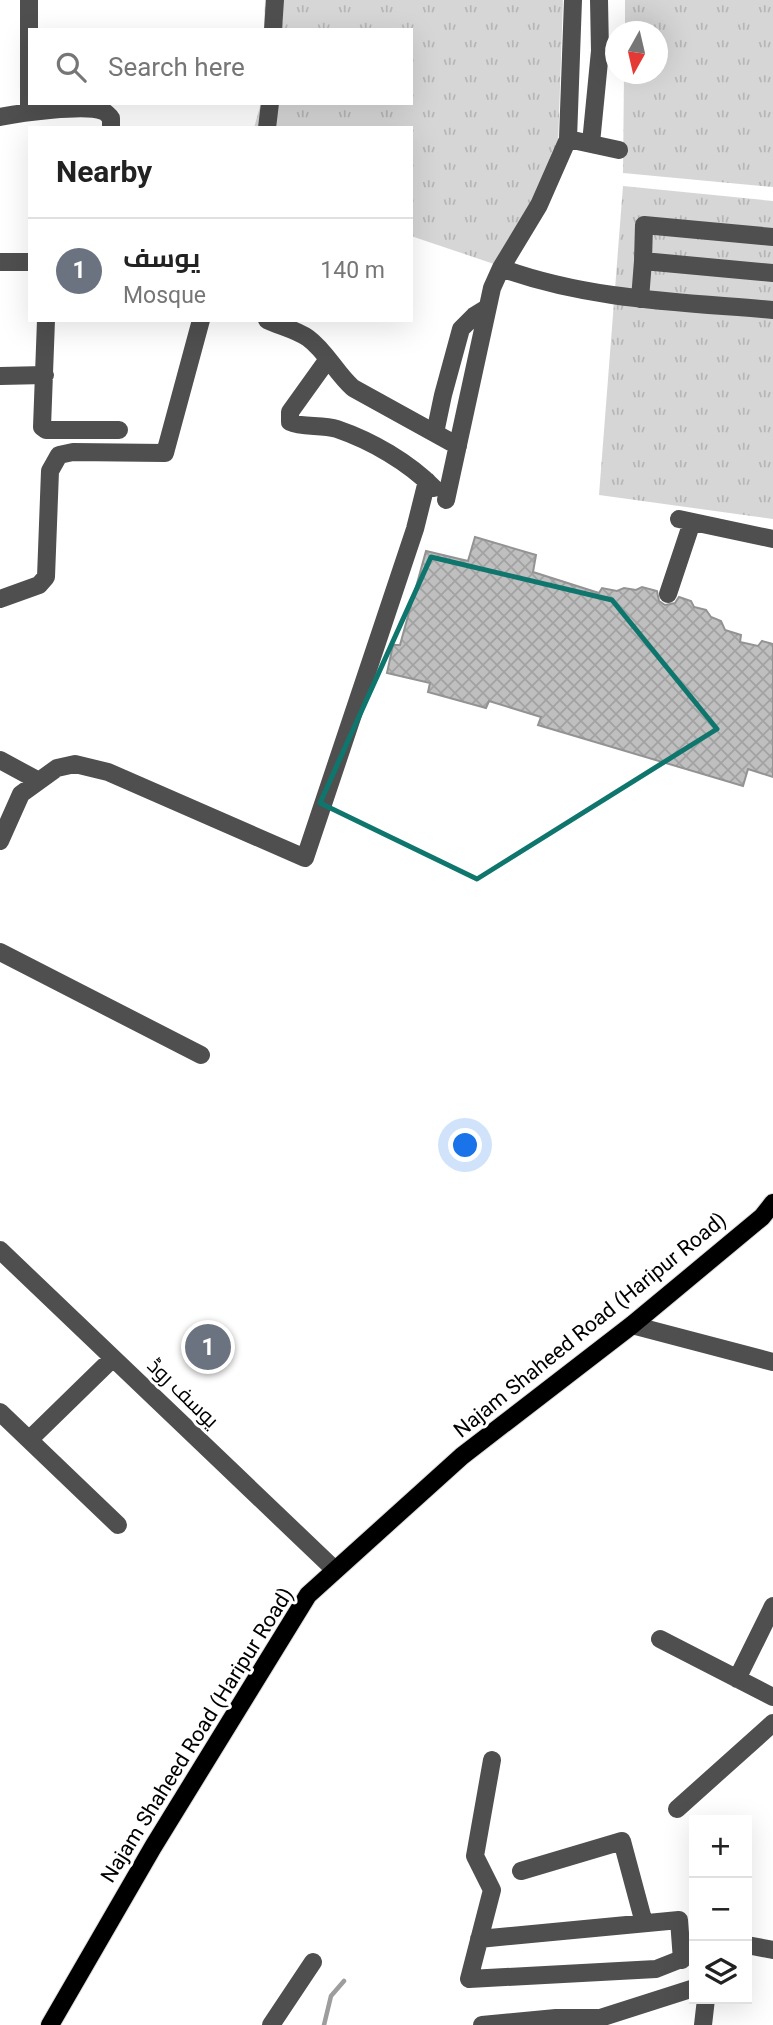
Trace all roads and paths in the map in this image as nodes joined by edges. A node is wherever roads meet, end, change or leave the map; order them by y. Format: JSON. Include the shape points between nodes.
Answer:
{"nodes":[{"id":1,"x":29,"y":0,"type":"edge"},
{"id":2,"x":275,"y":0,"type":"edge"},
{"id":3,"x":573,"y":0,"type":"edge"},
{"id":4,"x":599,"y":0,"type":"edge"},
{"id":5,"x":29,"y":28,"type":"edge"},
{"id":6,"x":273,"y":28,"type":"edge"},
{"id":7,"x":29,"y":105,"type":"edge"},
{"id":8,"x":270,"y":105,"type":"edge"},
{"id":9,"x":29,"y":111,"type":"junction"},
{"id":10,"x":0,"y":117,"type":"edge"},
{"id":11,"x":111,"y":126,"type":"edge"},
{"id":12,"x":267,"y":126,"type":"edge"},
{"id":13,"x":568,"y":139,"type":"junction"},
{"id":14,"x":590,"y":143,"type":"junction"},
{"id":15,"x":619,"y":150,"type":"dead end"},
{"id":16,"x":773,"y":237,"type":"edge"},
{"id":17,"x":643,"y":261,"type":"junction"},
{"id":18,"x":0,"y":262,"type":"edge"},
{"id":19,"x":28,"y":262,"type":"edge"},
{"id":20,"x":501,"y":268,"type":"junction"},
{"id":21,"x":773,"y":273,"type":"edge"},
{"id":22,"x":640,"y":299,"type":"junction"},
{"id":23,"x":486,"y":308,"type":"junction"},
{"id":24,"x":773,"y":310,"type":"edge"},
{"id":25,"x":46,"y":322,"type":"edge"},
{"id":26,"x":200,"y":322,"type":"edge"},
{"id":27,"x":272,"y":322,"type":"edge"},
{"id":28,"x":328,"y":359,"type":"junction"},
{"id":29,"x":45,"y":375,"type":"junction"},
{"id":30,"x":0,"y":376,"type":"edge"},
{"id":31,"x":120,"y":430,"type":"dead end"},
{"id":32,"x":435,"y":433,"type":"junction"},
{"id":33,"x":458,"y":446,"type":"junction"},
{"id":34,"x":427,"y":481,"type":"junction"},
{"id":35,"x":773,"y":539,"type":"edge"},
{"id":36,"x":668,"y":594,"type":"dead end"},
{"id":37,"x":0,"y":599,"type":"edge"},
{"id":38,"x":0,"y":760,"type":"edge"},
{"id":39,"x":37,"y":780,"type":"junction"},
{"id":40,"x":0,"y":841,"type":"edge"},
{"id":41,"x":0,"y":952,"type":"edge"},
{"id":42,"x":201,"y":1055,"type":"dead end"},
{"id":43,"x":773,"y":1203,"type":"edge"},
{"id":44,"x":1,"y":1254,"type":"edge"},
{"id":45,"x":632,"y":1325,"type":"junction"},
{"id":46,"x":113,"y":1358,"type":"junction"},
{"id":47,"x":773,"y":1362,"type":"edge"},
{"id":48,"x":0,"y":1412,"type":"edge"},
{"id":49,"x":30,"y":1439,"type":"junction"},
{"id":50,"x":118,"y":1525,"type":"dead end"},
{"id":51,"x":335,"y":1570,"type":"junction"},
{"id":52,"x":773,"y":1606,"type":"edge"},
{"id":53,"x":660,"y":1639,"type":"dead end"},
{"id":54,"x":737,"y":1679,"type":"junction"},
{"id":55,"x":773,"y":1697,"type":"edge"},
{"id":56,"x":773,"y":1723,"type":"edge"},
{"id":57,"x":492,"y":1760,"type":"dead end"},
{"id":58,"x":677,"y":1809,"type":"dead end"},
{"id":59,"x":521,"y":1871,"type":"dead end"},
{"id":60,"x":644,"y":1923,"type":"junction"},
{"id":61,"x":479,"y":1939,"type":"junction"},
{"id":62,"x":752,"y":1946,"type":"edge"},
{"id":63,"x":773,"y":1950,"type":"edge"},
{"id":64,"x":688,"y":1957,"type":"edge"},
{"id":65,"x":313,"y":1962,"type":"dead end"},
{"id":66,"x":689,"y":1990,"type":"edge"},
{"id":67,"x":705,"y":2004,"type":"edge"},
{"id":68,"x":556,"y":2021,"type":"edge"},
{"id":69,"x":51,"y":2024,"type":"edge"},
{"id":70,"x":271,"y":2025,"type":"edge"},
{"id":71,"x":482,"y":2025,"type":"edge"},
{"id":72,"x":703,"y":2025,"type":"edge"}],
"edges":[{"from":1,"to":5,"type":"street"},
{"from":2,"to":6,"type":"street"},
{"from":3,"to":13,"type":"street"},
{"from":4,"to":14,"type":"street","via":[[600,51]]},
{"from":7,"to":9,"type":"street"},
{"from":8,"to":12,"type":"street"},
{"from":9,"to":10,"type":"street"},
{"from":9,"to":11,"type":"street","via":[[104,111]]},
{"from":13,"to":14,"type":"street"},
{"from":13,"to":20,"type":"street","via":[[539,205]]},
{"from":14,"to":15,"type":"street"},
{"from":16,"to":17,"type":"street","via":[[644,225]]},
{"from":17,"to":21,"type":"street"},
{"from":17,"to":22,"type":"street"},
{"from":18,"to":19,"type":"street"},
{"from":20,"to":22,"type":"street","via":[[594,293]]},
{"from":20,"to":23,"type":"street"},
{"from":22,"to":24,"type":"street"},
{"from":23,"to":32,"type":"street","via":[[461,329]]},
{"from":23,"to":33,"type":"street"},
{"from":25,"to":29,"type":"street"},
{"from":26,"to":37,"type":"street","via":[[165,453],[59,455],[50,471],[46,578]]},
{"from":27,"to":28,"type":"street","via":[[306,337]]},
{"from":28,"to":32,"type":"street","via":[[353,388]]},
{"from":28,"to":34,"type":"street","via":[[290,412],[290,422],[338,429],[379,448]]},
{"from":29,"to":30,"type":"street"},
{"from":29,"to":31,"type":"street","via":[[42,427]]},
{"from":32,"to":33,"type":"street"},
{"from":33,"to":34,"type":"street","via":[[446,500]]},
{"from":34,"to":39,"type":"street","via":[[305,858],[87,765],[57,768]]},
{"from":35,"to":36,"type":"street","via":[[685,520]]},
{"from":38,"to":39,"type":"street"},
{"from":39,"to":40,"type":"street","via":[[21,794]]},
{"from":41,"to":42,"type":"street"},
{"from":43,"to":45,"type":"main road","name":"Najam Shaheed Road (Haripur Road)"},
{"from":44,"to":46,"type":"street","name":"یوسف روڈ"},
{"from":45,"to":47,"type":"street"},
{"from":45,"to":51,"type":"main road","name":"Najam Shaheed Road (Haripur Road)","via":[[462,1456]]},
{"from":46,"to":49,"type":"street"},
{"from":46,"to":51,"type":"street","name":"یوسف روڈ"},
{"from":48,"to":49,"type":"street"},
{"from":49,"to":50,"type":"street"},
{"from":51,"to":69,"type":"main road","name":"Najam Shaheed Road (Haripur Road)","via":[[308,1595]]},
{"from":52,"to":54,"type":"street"},
{"from":53,"to":54,"type":"street"},
{"from":54,"to":55,"type":"street"},
{"from":56,"to":58,"type":"street"},
{"from":57,"to":61,"type":"street","via":[[475,1856],[492,1890]]},
{"from":59,"to":60,"type":"street","via":[[622,1841]]},
{"from":60,"to":61,"type":"street"},
{"from":60,"to":64,"type":"street","via":[[680,1920]]},
{"from":61,"to":64,"type":"street","via":[[469,1979],[656,1969]]},
{"from":62,"to":63,"type":"street"},
{"from":65,"to":70,"type":"street"},
{"from":66,"to":68,"type":"street","via":[[600,2018]]},
{"from":67,"to":72,"type":"street"},
{"from":68,"to":71,"type":"street"}]}
